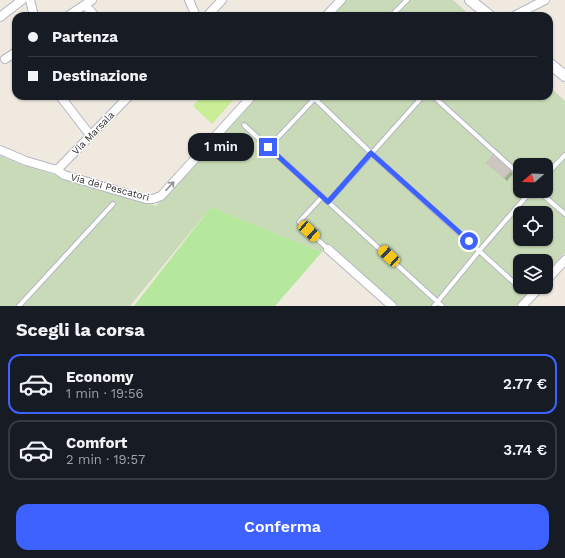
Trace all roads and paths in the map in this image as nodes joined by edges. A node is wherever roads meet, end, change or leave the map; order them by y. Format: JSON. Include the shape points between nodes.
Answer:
{"nodes":[{"id":1,"x":22,"y":0,"type":"edge"},
{"id":2,"x":30,"y":0,"type":"edge"},
{"id":3,"x":189,"y":0,"type":"edge"},
{"id":4,"x":222,"y":0,"type":"edge"},
{"id":5,"x":341,"y":0,"type":"edge"},
{"id":6,"x":407,"y":0,"type":"edge"},
{"id":7,"x":470,"y":0,"type":"edge"},
{"id":8,"x":545,"y":0,"type":"edge"},
{"id":9,"x":89,"y":2,"type":"edge"},
{"id":10,"x":33,"y":12,"type":"edge"},
{"id":11,"x":74,"y":12,"type":"edge"},
{"id":12,"x":93,"y":12,"type":"edge"},
{"id":13,"x":194,"y":12,"type":"edge"},
{"id":14,"x":211,"y":12,"type":"edge"},
{"id":15,"x":330,"y":12,"type":"edge"},
{"id":16,"x":396,"y":12,"type":"edge"},
{"id":17,"x":485,"y":12,"type":"edge"},
{"id":18,"x":522,"y":12,"type":"edge"},
{"id":19,"x":0,"y":17,"type":"edge"},
{"id":20,"x":12,"y":55,"type":"edge"},
{"id":21,"x":5,"y":59,"type":"dead end"},
{"id":22,"x":553,"y":60,"type":"edge"},
{"id":23,"x":553,"y":66,"type":"edge"},
{"id":24,"x":565,"y":67,"type":"edge"},
{"id":25,"x":565,"y":76,"type":"edge"},
{"id":26,"x":63,"y":100,"type":"edge"},
{"id":27,"x":125,"y":100,"type":"edge"},
{"id":28,"x":248,"y":100,"type":"edge"},
{"id":29,"x":312,"y":100,"type":"edge"},
{"id":30,"x":318,"y":100,"type":"edge"},
{"id":31,"x":419,"y":100,"type":"edge"},
{"id":32,"x":437,"y":100,"type":"edge"},
{"id":33,"x":244,"y":125,"type":"dead end"},
{"id":34,"x":90,"y":135,"type":"junction"},
{"id":35,"x":268,"y":147,"type":"junction"},
{"id":36,"x":0,"y":150,"type":"edge"},
{"id":37,"x":371,"y":153,"type":"junction"},
{"id":38,"x":565,"y":155,"type":"edge"},
{"id":39,"x":553,"y":168,"type":"edge"},
{"id":40,"x":513,"y":169,"type":"edge"},
{"id":41,"x":57,"y":170,"type":"junction"},
{"id":42,"x":322,"y":197,"type":"junction"},
{"id":43,"x":525,"y":198,"type":"edge"},
{"id":44,"x":546,"y":198,"type":"edge"},
{"id":45,"x":328,"y":202,"type":"junction"},
{"id":46,"x":114,"y":204,"type":"dead end"},
{"id":47,"x":565,"y":214,"type":"edge"},
{"id":48,"x":328,"y":249,"type":"joint"},
{"id":49,"x":480,"y":250,"type":"junction"},
{"id":50,"x":565,"y":260,"type":"edge"},
{"id":51,"x":553,"y":273,"type":"edge"},
{"id":52,"x":513,"y":281,"type":"edge"},
{"id":53,"x":533,"y":294,"type":"edge"},
{"id":54,"x":438,"y":302,"type":"junction"},
{"id":55,"x":19,"y":306,"type":"edge"},
{"id":56,"x":392,"y":306,"type":"edge"},
{"id":57,"x":434,"y":306,"type":"edge"},
{"id":58,"x":442,"y":306,"type":"edge"},
{"id":59,"x":522,"y":306,"type":"edge"}],
"edges":[{"from":1,"to":19,"type":"street"},
{"from":2,"to":10,"type":"street"},
{"from":3,"to":13,"type":"street"},
{"from":4,"to":14,"type":"street"},
{"from":5,"to":15,"type":"street"},
{"from":6,"to":16,"type":"lane"},
{"from":7,"to":17,"type":"street"},
{"from":8,"to":18,"type":"street"},
{"from":9,"to":11,"type":"street"},
{"from":9,"to":12,"type":"street"},
{"from":20,"to":21,"type":"street"},
{"from":22,"to":24,"type":"street"},
{"from":23,"to":25,"type":"street"},
{"from":26,"to":34,"type":"street"},
{"from":27,"to":34,"type":"street","name":"Via Marsala"},
{"from":41,"to":28,"type":"street","name":"Via dei Pescatori","one_way":true,"via":[[64,175],[153,199],[160,196]]},
{"from":29,"to":35,"type":"lane"},
{"from":30,"to":37,"type":"lane"},
{"from":31,"to":37,"type":"lane"},
{"from":32,"to":40,"type":"lane"},
{"from":33,"to":35,"type":"lane"},
{"from":34,"to":41,"type":"street","name":"Via Marsala"},
{"from":35,"to":42,"type":"lane"},
{"from":36,"to":41,"type":"street","name":"Via dei Pescatori"},
{"from":37,"to":45,"type":"lane"},
{"from":37,"to":49,"type":"lane"},
{"from":38,"to":39,"type":"lane"},
{"from":42,"to":45,"type":"lane"},
{"from":42,"to":48,"type":"lane","via":[[299,222]]},
{"from":43,"to":49,"type":"lane"},
{"from":44,"to":47,"type":"lane"},
{"from":45,"to":54,"type":"lane"},
{"from":46,"to":55,"type":"lane"},
{"from":48,"to":56,"type":"street"},
{"from":49,"to":52,"type":"lane"},
{"from":49,"to":54,"type":"lane"},
{"from":50,"to":51,"type":"street"},
{"from":53,"to":59,"type":"street"},
{"from":54,"to":57,"type":"lane"},
{"from":54,"to":58,"type":"lane"}]}
